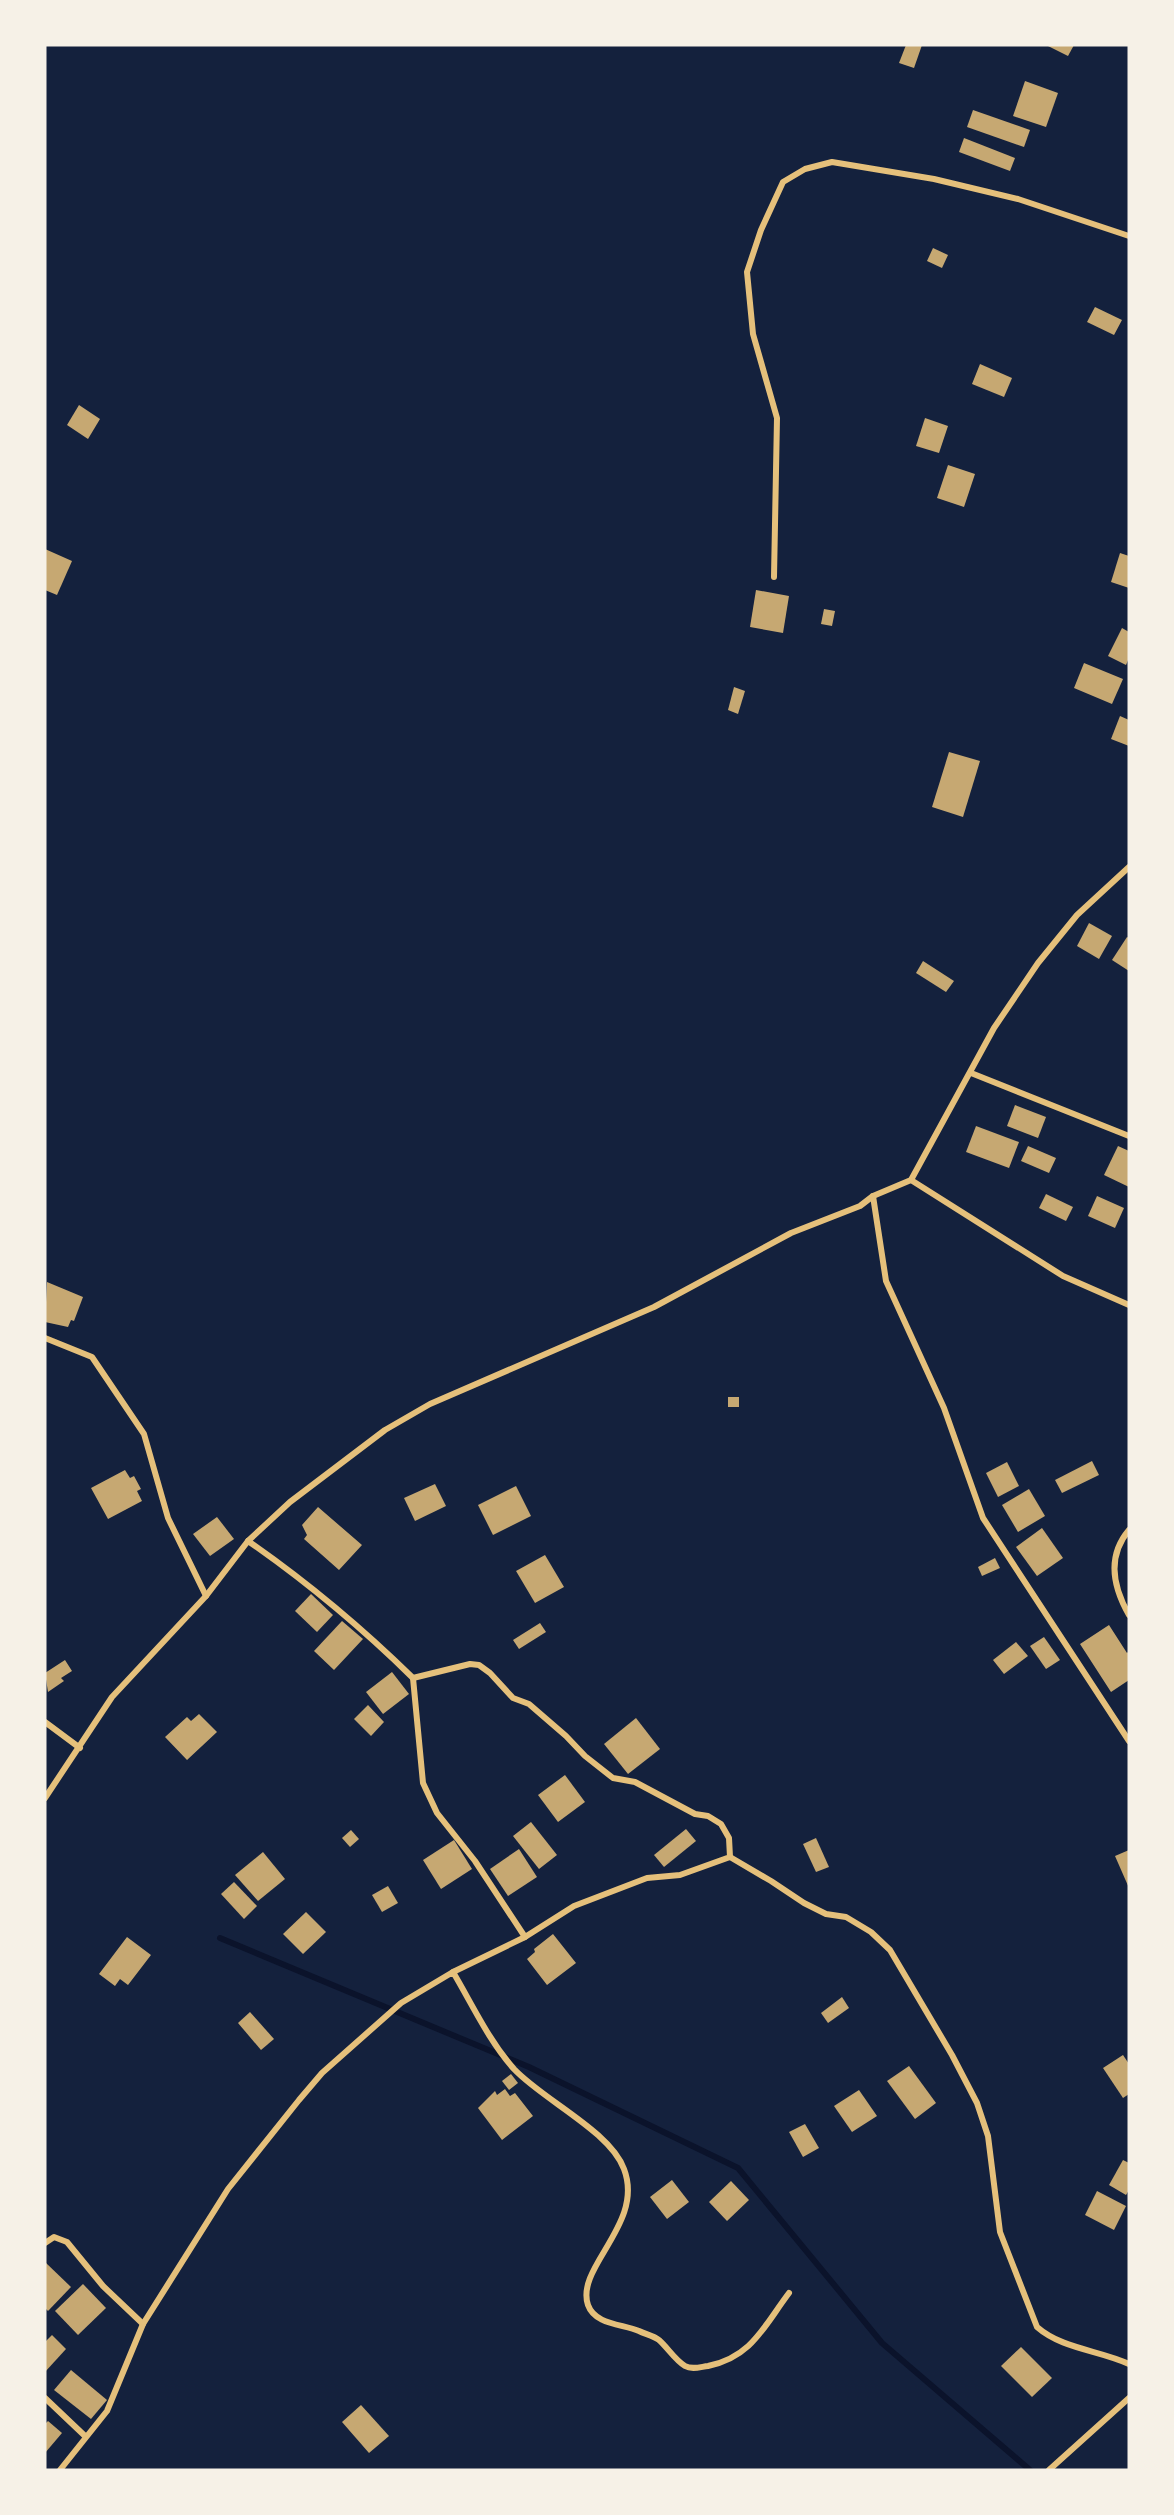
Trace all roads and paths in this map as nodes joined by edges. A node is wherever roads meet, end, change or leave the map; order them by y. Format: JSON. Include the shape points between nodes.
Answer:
{"nodes":[{"id":1,"x":1129,"y":236,"type":"edge"},
{"id":2,"x":774,"y":576,"type":"dead end"},
{"id":3,"x":1129,"y":867,"type":"edge"},
{"id":4,"x":971,"y":1073,"type":"junction"},
{"id":5,"x":1129,"y":1136,"type":"edge"},
{"id":6,"x":911,"y":1180,"type":"junction"},
{"id":7,"x":873,"y":1196,"type":"junction"},
{"id":8,"x":1129,"y":1305,"type":"edge"},
{"id":9,"x":45,"y":1338,"type":"edge"},
{"id":10,"x":1129,"y":1530,"type":"edge"},
{"id":11,"x":248,"y":1541,"type":"junction"},
{"id":12,"x":206,"y":1596,"type":"junction"},
{"id":13,"x":1129,"y":1615,"type":"edge"},
{"id":14,"x":413,"y":1678,"type":"junction"},
{"id":15,"x":45,"y":1722,"type":"edge"},
{"id":16,"x":1129,"y":1741,"type":"edge"},
{"id":17,"x":80,"y":1748,"type":"junction"},
{"id":18,"x":45,"y":1798,"type":"edge"},
{"id":19,"x":730,"y":1857,"type":"junction"},
{"id":20,"x":525,"y":1937,"type":"junction"},
{"id":21,"x":453,"y":1972,"type":"junction"},
{"id":22,"x":45,"y":2243,"type":"edge"},
{"id":23,"x":789,"y":2293,"type":"dead end"},
{"id":24,"x":143,"y":2324,"type":"junction"},
{"id":25,"x":1129,"y":2364,"type":"edge"},
{"id":26,"x":45,"y":2398,"type":"edge"},
{"id":27,"x":1129,"y":2398,"type":"edge"},
{"id":28,"x":85,"y":2436,"type":"junction"},
{"id":29,"x":60,"y":2470,"type":"edge"},
{"id":30,"x":1049,"y":2470,"type":"edge"}],
"edges":[{"from":1,"to":2,"type":"street","via":[[1018,199],[934,179],[832,162],[805,169],[783,182],[747,272],[753,334],[777,418]]},
{"from":3,"to":4,"type":"street","via":[[1077,915],[1038,963],[994,1028]]},
{"from":4,"to":5,"type":"street"},
{"from":4,"to":6,"type":"street"},
{"from":6,"to":7,"type":"street"},
{"from":6,"to":8,"type":"street","via":[[1063,1276]]},
{"from":7,"to":11,"type":"street","via":[[860,1206],[791,1233],[654,1307],[430,1404],[385,1430],[290,1502]]},
{"from":7,"to":16,"type":"street","via":[[886,1281],[944,1408],[983,1518]]},
{"from":9,"to":12,"type":"street","via":[[92,1358],[144,1434],[168,1518]]},
{"from":10,"to":13,"type":"street","via":[[1114,1556],[1120,1600]]},
{"from":11,"to":12,"type":"street"},
{"from":11,"to":14,"type":"street","via":[[378,1643]]},
{"from":12,"to":17,"type":"street","via":[[112,1697]]},
{"from":14,"to":19,"type":"street","via":[[479,1665],[513,1698],[529,1704],[549,1720],[613,1778],[635,1782],[721,1824],[729,1838]]},
{"from":14,"to":20,"type":"street","via":[[423,1783],[437,1813],[475,1861]]},
{"from":15,"to":17,"type":"street"},
{"from":17,"to":18,"type":"street"},
{"from":19,"to":20,"type":"street","via":[[680,1875],[647,1878],[584,1902]]},
{"from":19,"to":25,"type":"street","via":[[804,1904],[826,1914],[846,1917],[890,1950],[977,2103],[988,2136],[1000,2232],[1037,2327],[1050,2338]]},
{"from":20,"to":21,"type":"street"},
{"from":21,"to":23,"type":"street","via":[[514,2068],[601,2137],[624,2169],[626,2214],[588,2286],[588,2304],[595,2316],[658,2339],[686,2366],[695,2368],[738,2356],[755,2343]]},
{"from":21,"to":24,"type":"street","via":[[401,2003],[322,2073],[228,2189]]},
{"from":22,"to":24,"type":"street","via":[[54,2237],[67,2242],[103,2286]]},
{"from":24,"to":28,"type":"street","via":[[107,2411]]},
{"from":26,"to":28,"type":"street"},
{"from":27,"to":30,"type":"street"},
{"from":28,"to":29,"type":"street"}]}
